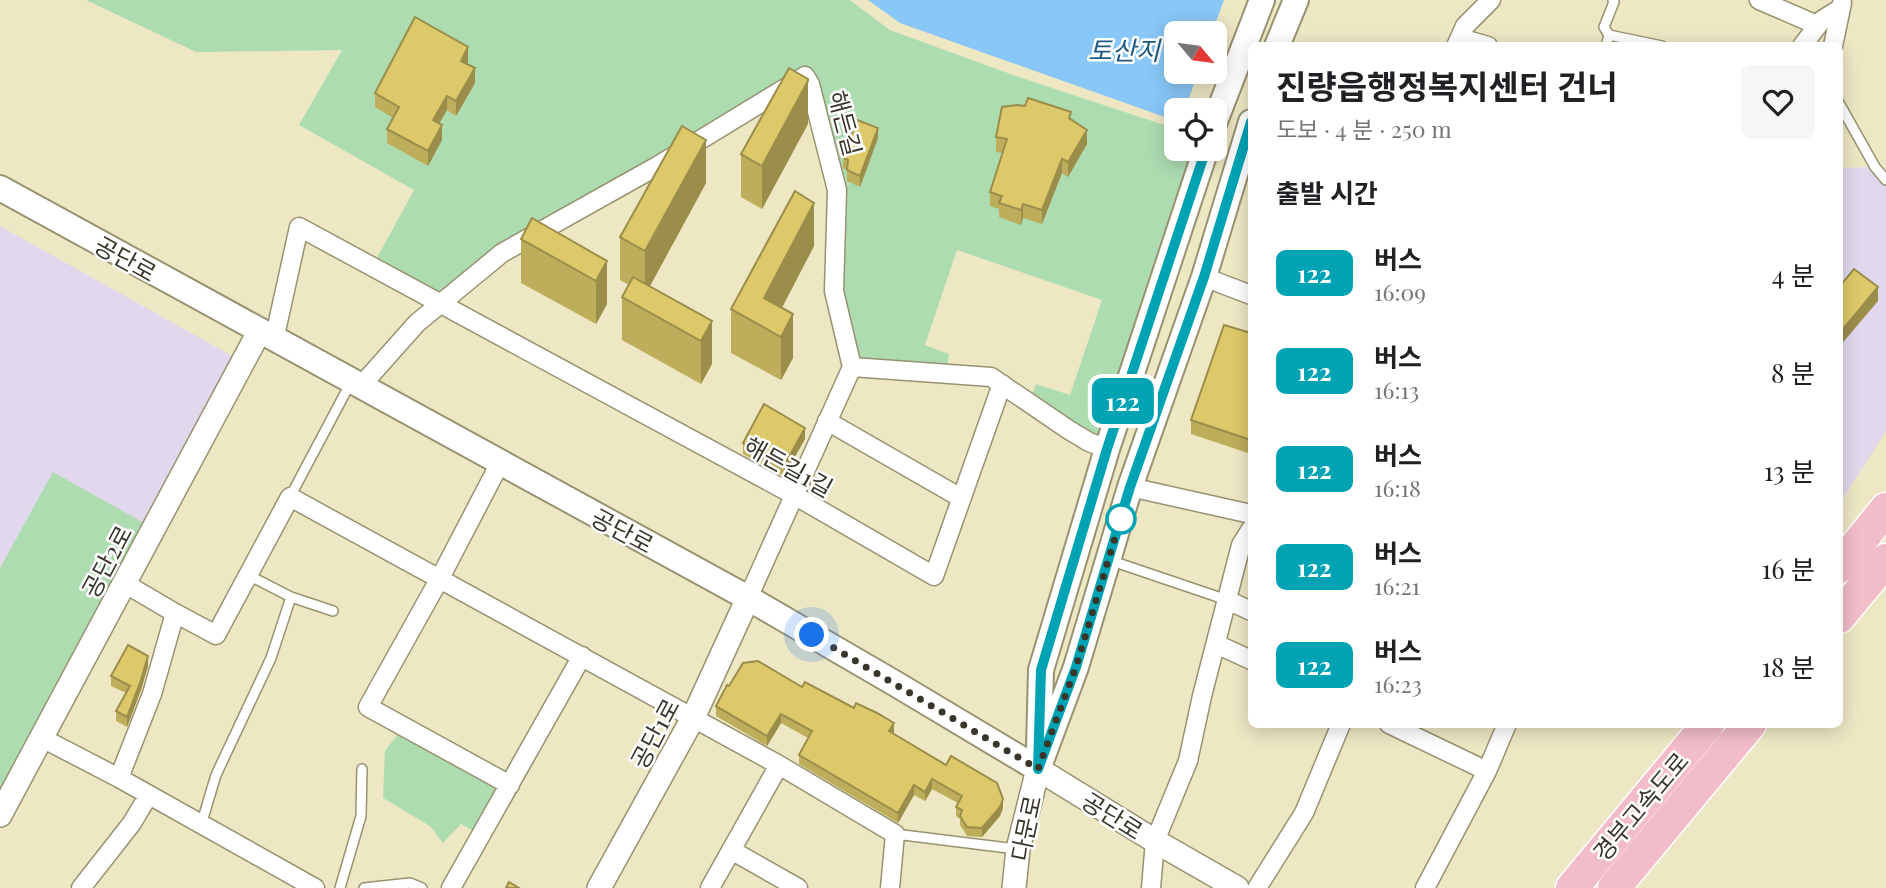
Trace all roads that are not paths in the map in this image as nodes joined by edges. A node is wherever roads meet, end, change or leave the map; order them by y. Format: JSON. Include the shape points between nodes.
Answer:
{"nodes":[{"id":1,"x":1262,"y":0,"type":"edge"},
{"id":2,"x":1296,"y":0,"type":"edge"},
{"id":3,"x":1490,"y":0,"type":"edge"},
{"id":4,"x":1613,"y":0,"type":"edge"},
{"id":5,"x":1759,"y":0,"type":"edge"},
{"id":6,"x":1842,"y":4,"type":"edge"},
{"id":7,"x":1817,"y":26,"type":"junction"},
{"id":8,"x":1609,"y":35,"type":"junction"},
{"id":9,"x":1279,"y":42,"type":"edge"},
{"id":10,"x":1458,"y":42,"type":"edge"},
{"id":11,"x":1607,"y":42,"type":"edge"},
{"id":12,"x":1643,"y":42,"type":"edge"},
{"id":13,"x":1805,"y":42,"type":"edge"},
{"id":14,"x":1834,"y":42,"type":"edge"},
{"id":15,"x":1224,"y":98,"type":"edge"},
{"id":16,"x":1843,"y":110,"type":"edge"},
{"id":17,"x":1248,"y":132,"type":"edge"},
{"id":18,"x":1202,"y":161,"type":"edge"},
{"id":19,"x":1886,"y":180,"type":"edge"},
{"id":20,"x":0,"y":188,"type":"edge"},
{"id":21,"x":1204,"y":277,"type":"junction"},
{"id":22,"x":1248,"y":294,"type":"edge"},
{"id":23,"x":440,"y":304,"type":"junction"},
{"id":24,"x":266,"y":336,"type":"junction"},
{"id":25,"x":852,"y":368,"type":"junction"},
{"id":26,"x":355,"y":384,"type":"junction"},
{"id":27,"x":1002,"y":384,"type":"junction"},
{"id":28,"x":827,"y":421,"type":"junction"},
{"id":29,"x":1107,"y":449,"type":"junction"},
{"id":30,"x":500,"y":463,"type":"junction"},
{"id":31,"x":1130,"y":487,"type":"junction"},
{"id":32,"x":794,"y":495,"type":"junction"},
{"id":33,"x":290,"y":497,"type":"junction"},
{"id":34,"x":961,"y":498,"type":"junction"},
{"id":35,"x":1886,"y":509,"type":"edge"},
{"id":36,"x":1248,"y":513,"type":"edge"},
{"id":37,"x":1248,"y":534,"type":"edge"},
{"id":38,"x":1108,"y":559,"type":"junction"},
{"id":39,"x":1886,"y":560,"type":"edge"},
{"id":40,"x":1843,"y":562,"type":"edge"},
{"id":41,"x":248,"y":575,"type":"junction"},
{"id":42,"x":440,"y":578,"type":"junction"},
{"id":43,"x":124,"y":583,"type":"junction"},
{"id":44,"x":291,"y":597,"type":"junction"},
{"id":45,"x":748,"y":598,"type":"junction"},
{"id":46,"x":1227,"y":600,"type":"junction"},
{"id":47,"x":1248,"y":610,"type":"edge"},
{"id":48,"x":334,"y":611,"type":"dead end"},
{"id":49,"x":1843,"y":612,"type":"edge"},
{"id":50,"x":175,"y":613,"type":"junction"},
{"id":51,"x":1216,"y":644,"type":"junction"},
{"id":52,"x":582,"y":656,"type":"junction"},
{"id":53,"x":1248,"y":659,"type":"edge"},
{"id":54,"x":693,"y":718,"type":"junction"},
{"id":55,"x":1339,"y":728,"type":"edge"},
{"id":56,"x":1397,"y":728,"type":"edge"},
{"id":57,"x":1505,"y":728,"type":"edge"},
{"id":58,"x":1705,"y":728,"type":"edge"},
{"id":59,"x":1747,"y":728,"type":"edge"},
{"id":60,"x":42,"y":738,"type":"junction"},
{"id":61,"x":779,"y":765,"type":"junction"},
{"id":62,"x":362,"y":769,"type":"dead end"},
{"id":63,"x":1038,"y":769,"type":"junction"},
{"id":64,"x":1487,"y":771,"type":"junction"},
{"id":65,"x":119,"y":778,"type":"junction"},
{"id":66,"x":510,"y":785,"type":"junction"},
{"id":67,"x":148,"y":796,"type":"junction"},
{"id":68,"x":0,"y":815,"type":"edge"},
{"id":69,"x":201,"y":825,"type":"junction"},
{"id":70,"x":895,"y":834,"type":"junction"},
{"id":71,"x":1155,"y":841,"type":"junction"},
{"id":72,"x":1018,"y":849,"type":"junction"},
{"id":73,"x":731,"y":850,"type":"junction"},
{"id":74,"x":81,"y":888,"type":"edge"},
{"id":75,"x":315,"y":888,"type":"edge"},
{"id":76,"x":340,"y":888,"type":"edge"},
{"id":77,"x":364,"y":888,"type":"edge"},
{"id":78,"x":422,"y":888,"type":"edge"},
{"id":79,"x":451,"y":888,"type":"edge"},
{"id":80,"x":599,"y":888,"type":"edge"},
{"id":81,"x":710,"y":888,"type":"edge"},
{"id":82,"x":798,"y":888,"type":"edge"},
{"id":83,"x":890,"y":888,"type":"edge"},
{"id":84,"x":1014,"y":888,"type":"edge"},
{"id":85,"x":1151,"y":888,"type":"edge"},
{"id":86,"x":1237,"y":888,"type":"edge"},
{"id":87,"x":1257,"y":888,"type":"edge"},
{"id":88,"x":1424,"y":888,"type":"edge"},
{"id":89,"x":1572,"y":888,"type":"edge"},
{"id":90,"x":1614,"y":888,"type":"edge"}],
"edges":[{"from":1,"to":15,"type":"main road"},
{"from":2,"to":9,"type":"main road"},
{"from":3,"to":10,"type":"street","via":[[1465,26]]},
{"from":4,"to":8,"type":"lane","via":[[1604,27]]},
{"from":5,"to":7,"type":"street"},
{"from":6,"to":7,"type":"street"},
{"from":6,"to":14,"type":"street"},
{"from":7,"to":13,"type":"street"},
{"from":8,"to":11,"type":"lane"},
{"from":8,"to":12,"type":"lane"},
{"from":16,"to":19,"type":"lane"},
{"from":17,"to":21,"type":"main road","name":"다문로"},
{"from":18,"to":29,"type":"main road","name":"다문로"},
{"from":20,"to":24,"type":"main road","name":"공단로"},
{"from":21,"to":22,"type":"street"},
{"from":21,"to":31,"type":"main road","name":"다문로"},
{"from":23,"to":24,"type":"street","name":"해든길1길","via":[[299,227]]},
{"from":23,"to":25,"type":"street","name":"해든길","via":[[502,253],[659,166],[805,76],[837,190],[834,290]]},
{"from":23,"to":26,"type":"street","name":"해든길"},
{"from":23,"to":32,"type":"street","name":"해든길1길"},
{"from":24,"to":26,"type":"main road","name":"공단로"},
{"from":24,"to":43,"type":"street","name":"공단2로"},
{"from":25,"to":27,"type":"street","via":[[992,377]]},
{"from":25,"to":28,"type":"street"},
{"from":26,"to":30,"type":"main road","name":"공단로"},
{"from":26,"to":33,"type":"lane"},
{"from":27,"to":29,"type":"street","via":[[1069,430]]},
{"from":27,"to":34,"type":"street","name":"해든길1길"},
{"from":28,"to":32,"type":"street"},
{"from":28,"to":34,"type":"street"},
{"from":29,"to":63,"type":"main road","name":"다문로","via":[[1041,670]]},
{"from":30,"to":42,"type":"street"},
{"from":30,"to":45,"type":"main road","name":"공단로"},
{"from":31,"to":36,"type":"street"},
{"from":31,"to":38,"type":"main road","name":"다문로"},
{"from":32,"to":34,"type":"street","name":"해든길1길","via":[[934,576]]},
{"from":32,"to":45,"type":"street"},
{"from":33,"to":41,"type":"street"},
{"from":33,"to":42,"type":"street"},
{"from":35,"to":40,"type":"highway"},
{"from":37,"to":46,"type":"street"},
{"from":38,"to":46,"type":"lane"},
{"from":38,"to":63,"type":"main road","name":"다문로","via":[[1076,667]]},
{"from":39,"to":49,"type":"highway"},
{"from":41,"to":44,"type":"lane"},
{"from":41,"to":50,"type":"street","via":[[216,635]]},
{"from":42,"to":52,"type":"street"},
{"from":42,"to":66,"type":"street","via":[[368,707]]},
{"from":43,"to":50,"type":"street"},
{"from":43,"to":60,"type":"street","name":"공단2로"},
{"from":44,"to":48,"type":"lane"},
{"from":44,"to":69,"type":"lane","via":[[271,658],[216,775]]},
{"from":45,"to":54,"type":"street","name":"공단1로"},
{"from":45,"to":63,"type":"main road","name":"공단로"},
{"from":46,"to":47,"type":"street"},
{"from":46,"to":51,"type":"street"},
{"from":50,"to":65,"type":"street","via":[[152,694]]},
{"from":51,"to":53,"type":"street"},
{"from":51,"to":71,"type":"street","via":[[1188,761]]},
{"from":52,"to":54,"type":"street"},
{"from":52,"to":66,"type":"street"},
{"from":54,"to":61,"type":"street"},
{"from":54,"to":80,"type":"street","name":"공단1로"},
{"from":55,"to":87,"type":"street","via":[[1304,813]]},
{"from":56,"to":64,"type":"street"},
{"from":57,"to":64,"type":"street"},
{"from":58,"to":89,"type":"highway","name":"경부고속도로"},
{"from":59,"to":90,"type":"highway","name":"경부고속도로"},
{"from":60,"to":65,"type":"street"},
{"from":60,"to":68,"type":"street","name":"공단2로"},
{"from":61,"to":70,"type":"street"},
{"from":61,"to":73,"type":"street"},
{"from":62,"to":76,"type":"lane","via":[[361,816]]},
{"from":63,"to":71,"type":"street","name":"공단로"},
{"from":63,"to":72,"type":"street","name":"다문로"},
{"from":64,"to":88,"type":"street"},
{"from":65,"to":67,"type":"street"},
{"from":66,"to":79,"type":"street"},
{"from":67,"to":69,"type":"street"},
{"from":67,"to":74,"type":"street"},
{"from":69,"to":75,"type":"street"},
{"from":70,"to":72,"type":"lane"},
{"from":70,"to":83,"type":"street"},
{"from":71,"to":85,"type":"street"},
{"from":71,"to":86,"type":"street","name":"공단로"},
{"from":72,"to":84,"type":"street","name":"다문로"},
{"from":73,"to":81,"type":"street"},
{"from":73,"to":82,"type":"street"},
{"from":77,"to":78,"type":"lane","via":[[410,883]]}]}
